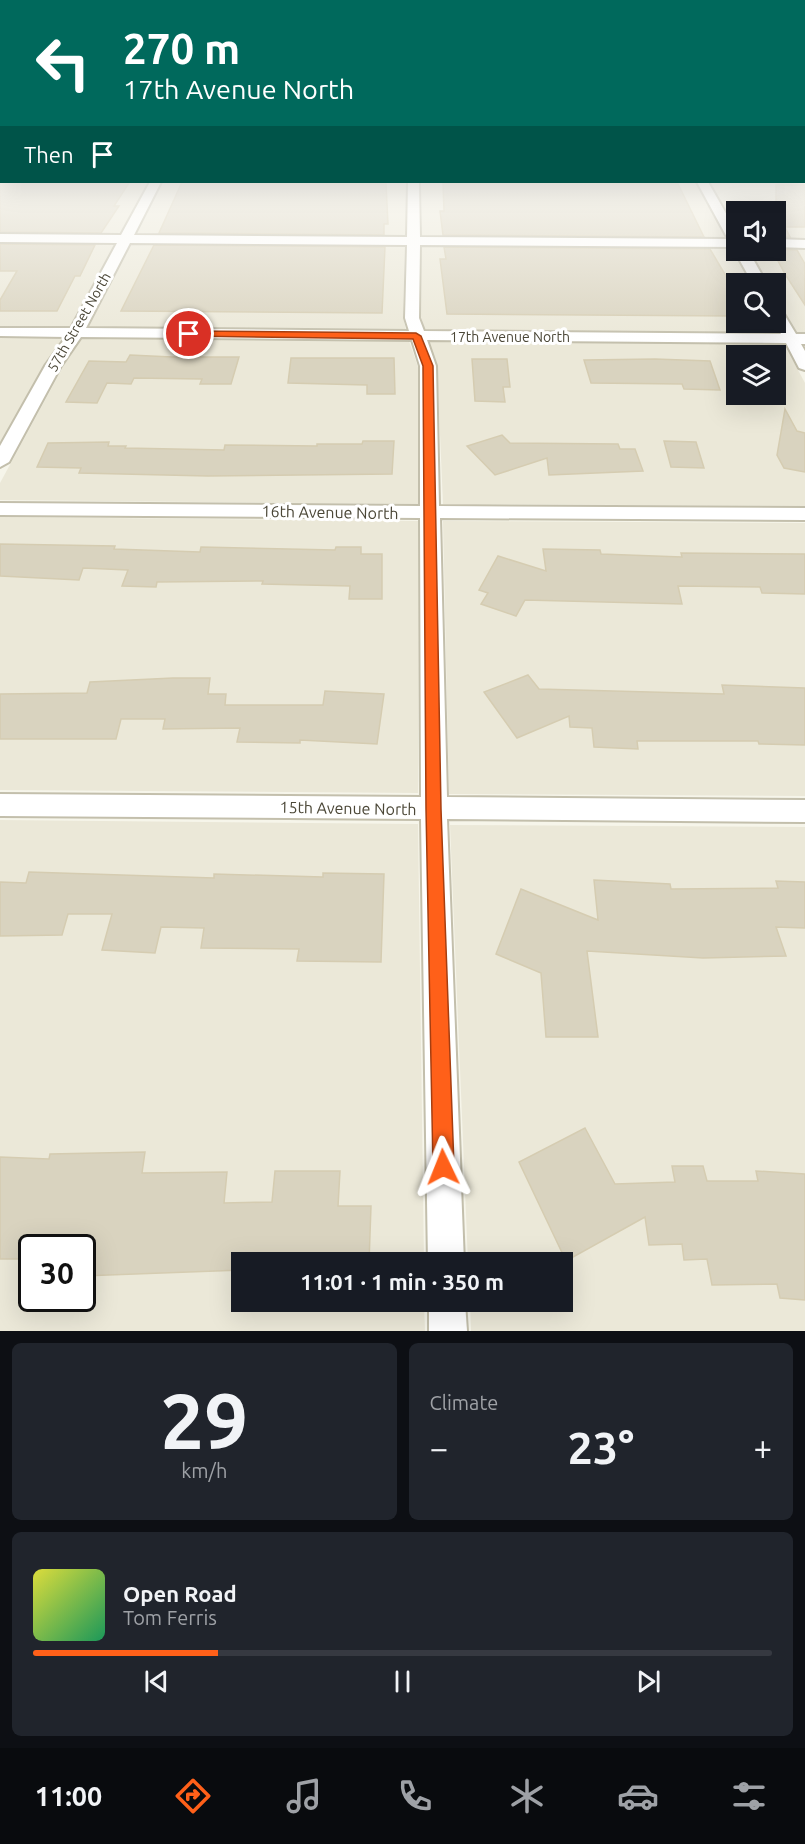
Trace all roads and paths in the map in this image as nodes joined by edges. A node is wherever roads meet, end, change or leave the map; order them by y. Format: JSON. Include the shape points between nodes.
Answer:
{"nodes":[{"id":1,"x":135,"y":220,"type":"edge"},
{"id":2,"x":414,"y":220,"type":"edge"},
{"id":3,"x":0,"y":238,"type":"edge"},
{"id":4,"x":125,"y":239,"type":"junction"},
{"id":5,"x":414,"y":241,"type":"junction"},
{"id":6,"x":726,"y":243,"type":"edge"},
{"id":7,"x":786,"y":243,"type":"edge"},
{"id":8,"x":805,"y":244,"type":"edge"},
{"id":9,"x":786,"y":324,"type":"edge"},
{"id":10,"x":0,"y":332,"type":"edge"},
{"id":11,"x":76,"y":333,"type":"junction"},
{"id":12,"x":416,"y":336,"type":"junction"},
{"id":13,"x":798,"y":339,"type":"edge"},
{"id":14,"x":805,"y":365,"type":"edge"},
{"id":15,"x":0,"y":462,"type":"edge"},
{"id":16,"x":0,"y":508,"type":"edge"},
{"id":17,"x":431,"y":512,"type":"junction"},
{"id":18,"x":805,"y":514,"type":"edge"},
{"id":19,"x":0,"y":805,"type":"edge"},
{"id":20,"x":434,"y":809,"type":"junction"},
{"id":21,"x":805,"y":811,"type":"edge"},
{"id":22,"x":446,"y":1252,"type":"edge"},
{"id":23,"x":447,"y":1312,"type":"edge"},
{"id":24,"x":447,"y":1331,"type":"edge"}],
"edges":[{"from":1,"to":4,"type":"street","name":"57th Street North"},
{"from":2,"to":5,"type":"street"},
{"from":3,"to":4,"type":"street"},
{"from":4,"to":5,"type":"street"},
{"from":4,"to":11,"type":"street","name":"57th Street North"},
{"from":5,"to":6,"type":"street"},
{"from":5,"to":12,"type":"street","via":[[412,318]]},
{"from":7,"to":8,"type":"street"},
{"from":9,"to":13,"type":"street"},
{"from":10,"to":11,"type":"street","name":"17th Avenue North"},
{"from":11,"to":12,"type":"street","name":"17th Avenue North"},
{"from":11,"to":15,"type":"street","name":"57th Street North","via":[[53,366]]},
{"from":12,"to":13,"type":"street","name":"17th Avenue North"},
{"from":12,"to":17,"type":"street","via":[[428,366]]},
{"from":13,"to":14,"type":"street"},
{"from":16,"to":17,"type":"street","name":"16th Avenue North"},
{"from":17,"to":18,"type":"street","name":"16th Avenue North"},
{"from":17,"to":20,"type":"street"},
{"from":19,"to":20,"type":"street","name":"15th Avenue North"},
{"from":20,"to":21,"type":"street","name":"15th Avenue North"},
{"from":20,"to":22,"type":"street"},
{"from":23,"to":24,"type":"street"}]}
